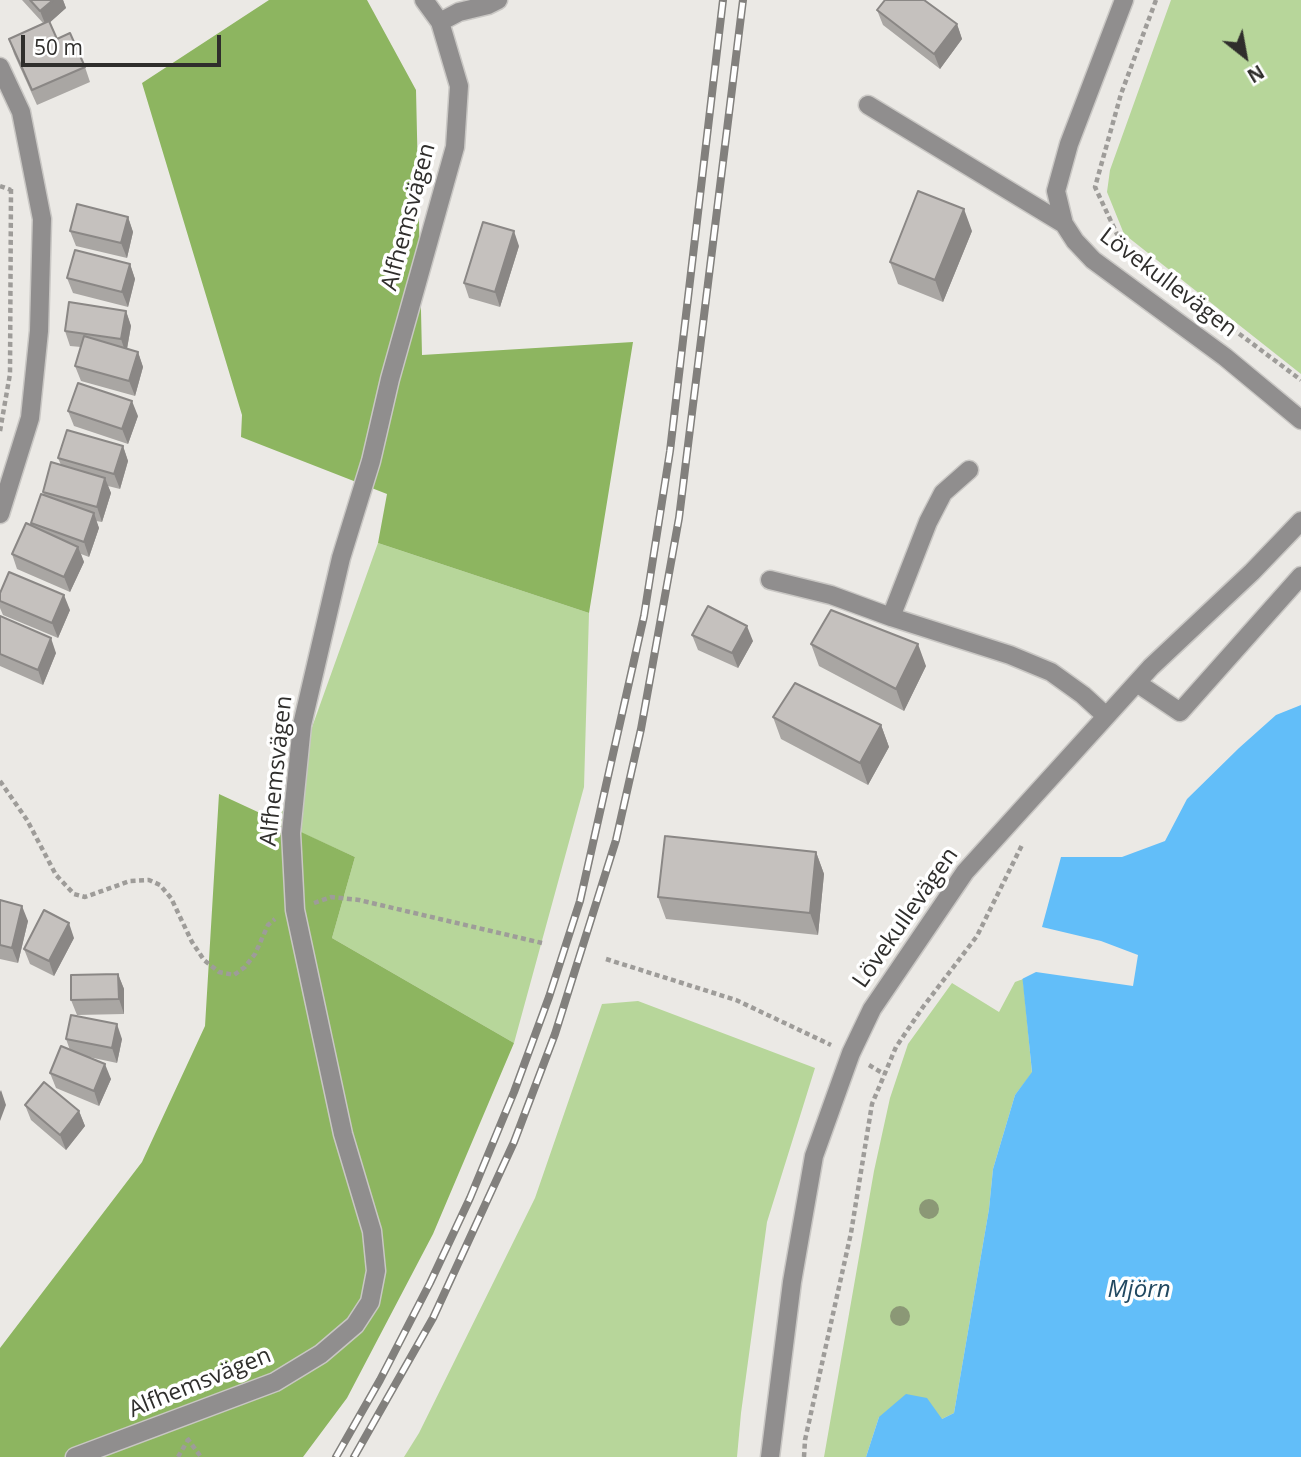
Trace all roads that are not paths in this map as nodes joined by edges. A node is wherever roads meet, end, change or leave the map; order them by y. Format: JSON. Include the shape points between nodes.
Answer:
{"nodes":[{"id":1,"x":424,"y":0,"type":"edge"},
{"id":2,"x":498,"y":0,"type":"edge"},
{"id":3,"x":1124,"y":0,"type":"edge"},
{"id":4,"x":440,"y":22,"type":"junction"},
{"id":5,"x":0,"y":67,"type":"edge"},
{"id":6,"x":868,"y":105,"type":"dead end"},
{"id":7,"x":1064,"y":224,"type":"junction"},
{"id":8,"x":1301,"y":420,"type":"edge"},
{"id":9,"x":969,"y":470,"type":"dead end"},
{"id":10,"x":0,"y":514,"type":"edge"},
{"id":11,"x":1301,"y":521,"type":"edge"},
{"id":12,"x":1301,"y":576,"type":"edge"},
{"id":13,"x":770,"y":580,"type":"dead end"},
{"id":14,"x":891,"y":617,"type":"junction"},
{"id":15,"x":1137,"y":683,"type":"junction"},
{"id":16,"x":1107,"y":716,"type":"junction"},
{"id":17,"x":75,"y":1457,"type":"edge"},
{"id":18,"x":770,"y":1457,"type":"edge"}],
"edges":[{"from":1,"to":4,"type":"street","name":"Alfhemsvägen"},
{"from":2,"to":4,"type":"street"},
{"from":3,"to":7,"type":"street","name":"Lövekullevägen","via":[[1059,179],[1056,191]]},
{"from":4,"to":17,"type":"street","name":"Alfhemsvägen","via":[[459,86],[455,148],[341,558],[302,725],[291,833],[295,909],[343,1134],[372,1231],[376,1271],[370,1302],[355,1325],[321,1354],[275,1382]]},
{"from":5,"to":10,"type":"street","via":[[21,112],[42,219],[39,331],[30,418]]},
{"from":6,"to":7,"type":"street"},
{"from":7,"to":8,"type":"street","name":"Lövekullevägen","via":[[1093,260],[1225,357]]},
{"from":9,"to":14,"type":"street","via":[[943,493]]},
{"from":11,"to":15,"type":"street","name":"Lövekullevägen"},
{"from":12,"to":15,"type":"street","via":[[1180,712]]},
{"from":13,"to":14,"type":"street"},
{"from":14,"to":16,"type":"street","via":[[1051,672]]},
{"from":15,"to":16,"type":"street","name":"Lövekullevägen"},
{"from":16,"to":18,"type":"street","name":"Lövekullevägen","via":[[965,872],[872,1009],[851,1053],[814,1156],[792,1282]]}]}
